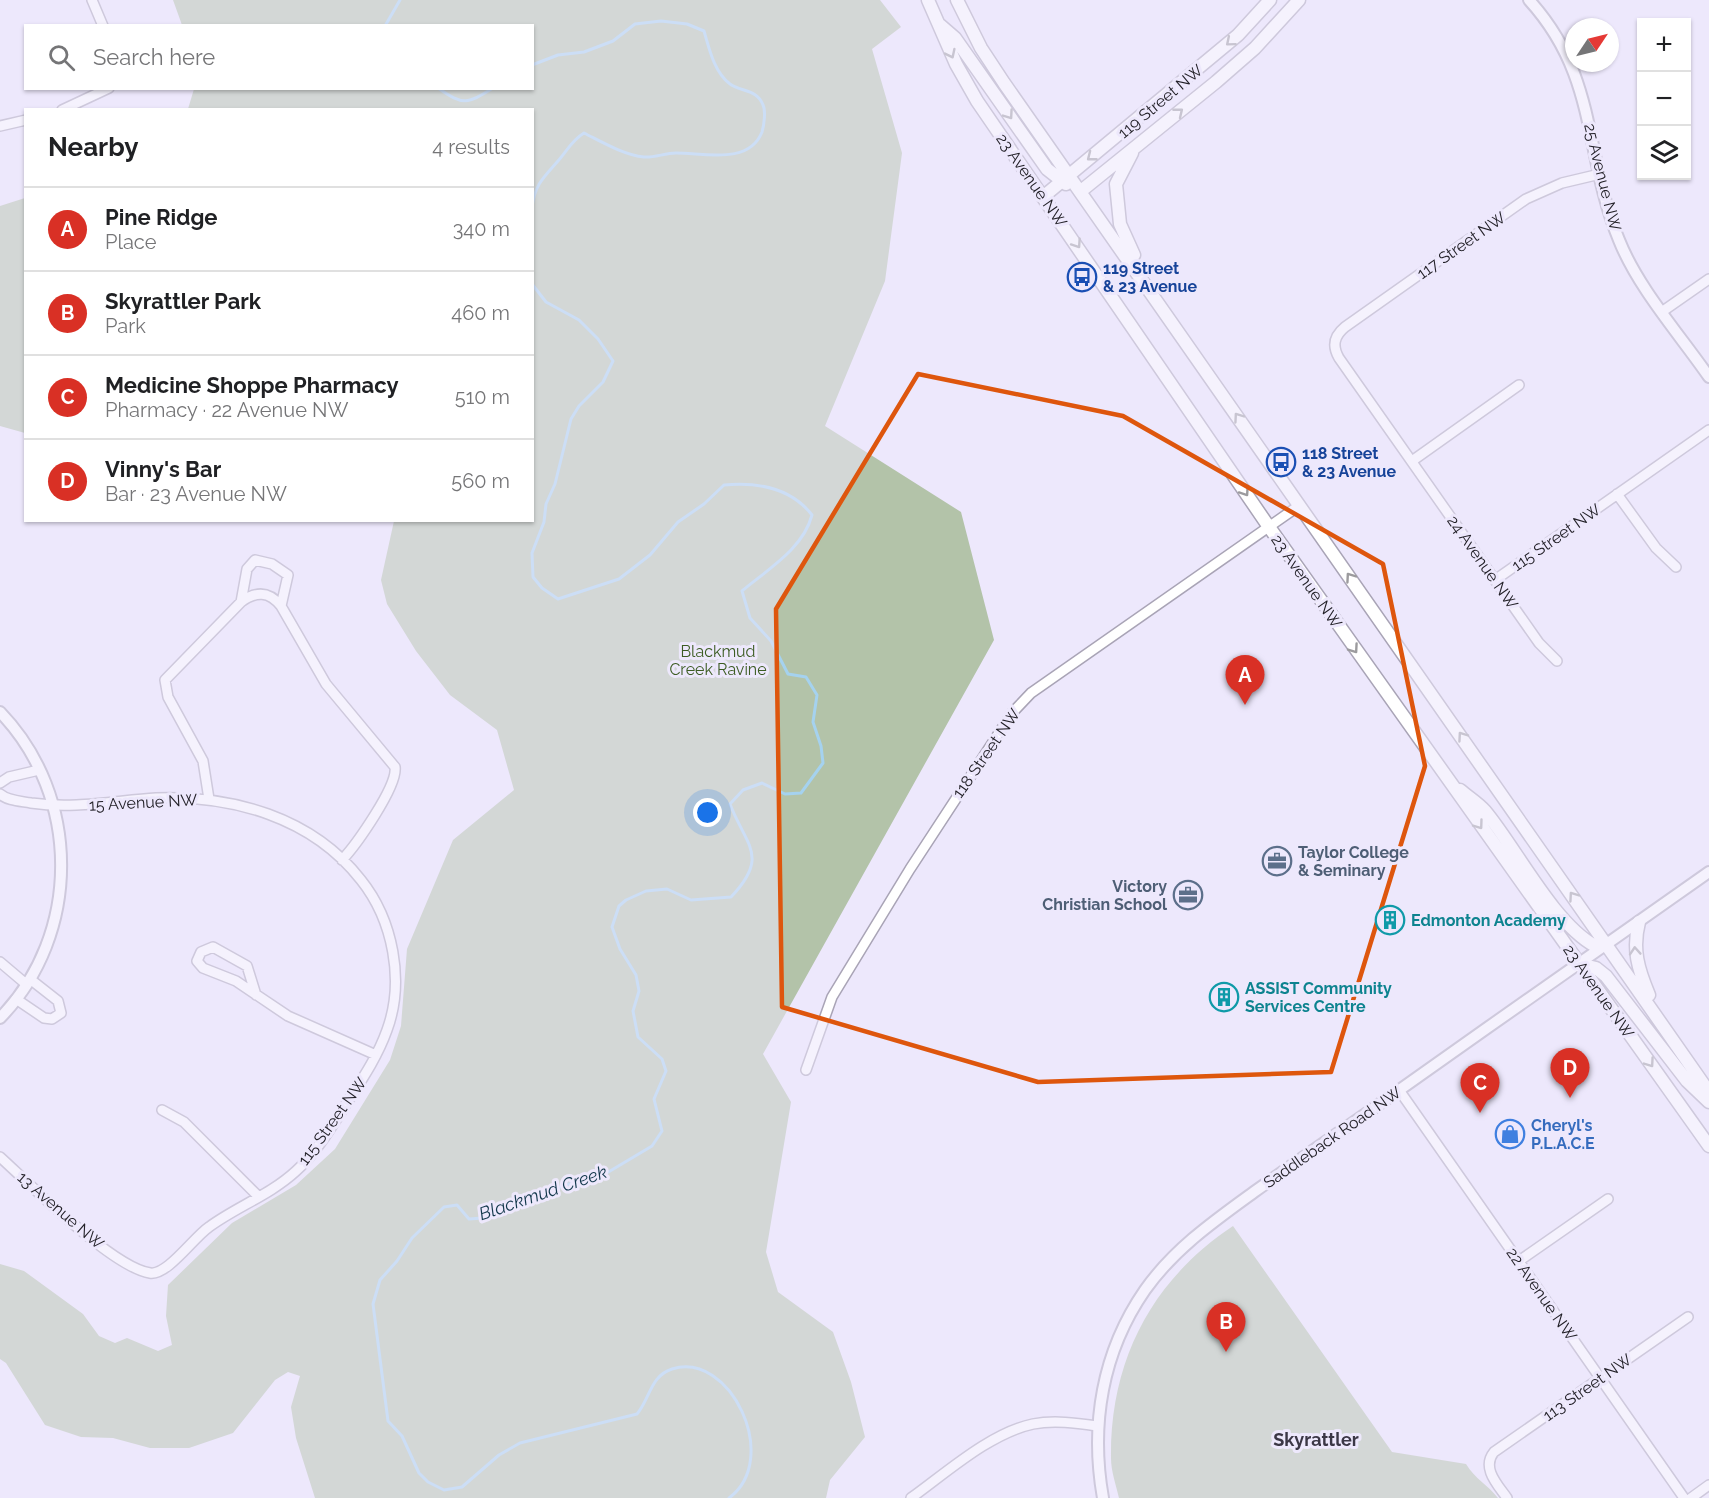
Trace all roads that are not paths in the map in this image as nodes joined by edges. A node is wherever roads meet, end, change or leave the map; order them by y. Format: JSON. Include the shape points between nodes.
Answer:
{"nodes":[{"id":1,"x":92,"y":0,"type":"edge"},
{"id":2,"x":928,"y":0,"type":"edge"},
{"id":3,"x":957,"y":0,"type":"edge"},
{"id":4,"x":1270,"y":0,"type":"edge"},
{"id":5,"x":1299,"y":0,"type":"edge"},
{"id":6,"x":1529,"y":0,"type":"edge"},
{"id":7,"x":934,"y":20,"type":"junction"},
{"id":8,"x":102,"y":24,"type":"edge"},
{"id":9,"x":105,"y":90,"type":"edge"},
{"id":10,"x":66,"y":108,"type":"edge"},
{"id":11,"x":24,"y":120,"type":"edge"},
{"id":12,"x":0,"y":126,"type":"edge"},
{"id":13,"x":1134,"y":149,"type":"junction"},
{"id":14,"x":1600,"y":174,"type":"junction"},
{"id":15,"x":1065,"y":178,"type":"junction"},
{"id":16,"x":1081,"y":191,"type":"junction"},
{"id":17,"x":1044,"y":196,"type":"junction"},
{"id":18,"x":1709,"y":279,"type":"edge"},
{"id":19,"x":1663,"y":311,"type":"junction"},
{"id":20,"x":1179,"y":331,"type":"junction"},
{"id":21,"x":1335,"y":339,"type":"joint"},
{"id":22,"x":1709,"y":377,"type":"edge"},
{"id":23,"x":1519,"y":385,"type":"dead end"},
{"id":24,"x":1709,"y":430,"type":"edge"},
{"id":25,"x":1412,"y":461,"type":"junction"},
{"id":26,"x":1617,"y":494,"type":"junction"},
{"id":27,"x":1300,"y":505,"type":"junction"},
{"id":28,"x":1269,"y":527,"type":"junction"},
{"id":29,"x":1676,"y":567,"type":"dead end"},
{"id":30,"x":1495,"y":580,"type":"junction"},
{"id":31,"x":241,"y":602,"type":"junction"},
{"id":32,"x":281,"y":606,"type":"junction"},
{"id":33,"x":1557,"y":661,"type":"dead end"},
{"id":34,"x":0,"y":712,"type":"edge"},
{"id":35,"x":39,"y":770,"type":"junction"},
{"id":36,"x":1445,"y":778,"type":"junction"},
{"id":37,"x":0,"y":783,"type":"edge"},
{"id":38,"x":0,"y":794,"type":"edge"},
{"id":39,"x":209,"y":799,"type":"junction"},
{"id":40,"x":54,"y":806,"type":"junction"},
{"id":41,"x":342,"y":860,"type":"junction"},
{"id":42,"x":1709,"y":872,"type":"edge"},
{"id":43,"x":1639,"y":922,"type":"junction"},
{"id":44,"x":1607,"y":944,"type":"junction"},
{"id":45,"x":0,"y":962,"type":"edge"},
{"id":46,"x":1580,"y":964,"type":"junction"},
{"id":47,"x":28,"y":982,"type":"junction"},
{"id":48,"x":256,"y":995,"type":"junction"},
{"id":49,"x":16,"y":999,"type":"junction"},
{"id":50,"x":393,"y":1008,"type":"joint"},
{"id":51,"x":0,"y":1018,"type":"edge"},
{"id":52,"x":1658,"y":1018,"type":"junction"},
{"id":53,"x":376,"y":1056,"type":"junction"},
{"id":54,"x":806,"y":1070,"type":"dead end"},
{"id":55,"x":1399,"y":1090,"type":"junction"},
{"id":56,"x":1709,"y":1092,"type":"edge"},
{"id":57,"x":1709,"y":1102,"type":"edge"},
{"id":58,"x":162,"y":1110,"type":"dead end"},
{"id":59,"x":1709,"y":1146,"type":"edge"},
{"id":60,"x":0,"y":1157,"type":"edge"},
{"id":61,"x":259,"y":1197,"type":"junction"},
{"id":62,"x":1608,"y":1199,"type":"dead end"},
{"id":63,"x":1519,"y":1261,"type":"junction"},
{"id":64,"x":156,"y":1274,"type":"joint"},
{"id":65,"x":1688,"y":1317,"type":"dead end"},
{"id":66,"x":1600,"y":1378,"type":"junction"},
{"id":67,"x":1097,"y":1426,"type":"junction"},
{"id":68,"x":1709,"y":1485,"type":"edge"},
{"id":69,"x":911,"y":1498,"type":"edge"},
{"id":70,"x":1103,"y":1498,"type":"edge"},
{"id":71,"x":1507,"y":1498,"type":"edge"},
{"id":72,"x":1684,"y":1498,"type":"edge"},
{"id":73,"x":1691,"y":1498,"type":"edge"}],
"edges":[{"from":1,"to":8,"type":"street"},
{"from":2,"to":7,"type":"main road","name":"23 Avenue NW"},
{"from":3,"to":15,"type":"main road","name":"23 Avenue NW","via":[[981,48]]},
{"from":4,"to":15,"type":"main road","name":"119 Street NW","one_way":true,"via":[[1238,35]]},
{"from":13,"to":5,"type":"main road","name":"119 Street NW","one_way":true,"via":[[1255,48]]},
{"from":6,"to":14,"type":"street","name":"25 Avenue NW","via":[[1552,28],[1573,66]]},
{"from":7,"to":15,"type":"main road","one_way":true,"via":[[955,38],[1047,169]]},
{"from":7,"to":17,"type":"main road","name":"23 Avenue NW","one_way":true,"via":[[977,101]]},
{"from":9,"to":10,"type":"street"},
{"from":11,"to":12,"type":"street"},
{"from":13,"to":16,"type":"main road","name":"119 Street NW"},
{"from":13,"to":20,"type":"main road","via":[[1116,184],[1120,224],[1127,244]]},
{"from":14,"to":19,"type":"street","name":"25 Avenue NW","via":[[1619,242]]},
{"from":14,"to":21,"type":"street","name":"117 Street NW","via":[[1562,183],[1526,199],[1345,327]]},
{"from":15,"to":16,"type":"main road"},
{"from":15,"to":17,"type":"main road","name":"119 Street NW"},
{"from":16,"to":20,"type":"main road","name":"23 Avenue NW"},
{"from":17,"to":28,"type":"main road","name":"23 Avenue NW","one_way":true},
{"from":18,"to":19,"type":"street"},
{"from":19,"to":22,"type":"street","name":"25 Avenue NW"},
{"from":27,"to":20,"type":"main road","name":"23 Avenue NW","one_way":true},
{"from":21,"to":25,"type":"street","name":"24 Avenue NW","via":[[1339,358]]},
{"from":23,"to":25,"type":"street"},
{"from":24,"to":26,"type":"street","name":"115 Street NW"},
{"from":25,"to":30,"type":"street","name":"24 Avenue NW"},
{"from":26,"to":29,"type":"street","name":"115 Street NW","via":[[1659,551]]},
{"from":26,"to":30,"type":"street","name":"115 Street NW"},
{"from":27,"to":28,"type":"street","name":"118 Street NW"},
{"from":44,"to":27,"type":"main road","name":"23 Avenue NW","one_way":true},
{"from":28,"to":36,"type":"main road","name":"23 Avenue NW","one_way":true},
{"from":28,"to":54,"type":"street","name":"118 Street NW","via":[[1031,693],[1011,713],[832,997]]},
{"from":30,"to":33,"type":"street","name":"24 Avenue NW","via":[[1539,643]]},
{"from":31,"to":32,"type":"street","via":[[264,593]]},
{"from":31,"to":32,"type":"street","via":[[247,569],[255,560],[272,564],[288,575]]},
{"from":31,"to":39,"type":"street","via":[[171,672],[164,685],[203,761]]},
{"from":32,"to":41,"type":"street","via":[[332,692],[395,767],[389,789]]},
{"from":34,"to":35,"type":"street","via":[[20,736]]},
{"from":35,"to":37,"type":"street"},
{"from":35,"to":40,"type":"street"},
{"from":36,"to":44,"type":"main road","via":[[1484,809],[1570,924],[1595,946]]},
{"from":36,"to":46,"type":"main road","name":"23 Avenue NW","one_way":true},
{"from":38,"to":40,"type":"street","name":"15 Avenue NW","via":[[8,799]]},
{"from":39,"to":40,"type":"street","name":"15 Avenue NW","via":[[158,798]]},
{"from":39,"to":41,"type":"street","name":"15 Avenue NW","via":[[249,806],[275,816]]},
{"from":40,"to":47,"type":"street","via":[[62,858],[61,890],[49,940]]},
{"from":41,"to":50,"type":"street","name":"15 Avenue NW","via":[[372,896],[387,929],[394,963]]},
{"from":42,"to":43,"type":"street","name":"Saddleback Road NW"},
{"from":43,"to":44,"type":"street","name":"Saddleback Road NW"},
{"from":52,"to":43,"type":"main road","one_way":true,"via":[[1637,968],[1634,941]]},
{"from":44,"to":46,"type":"street","name":"Saddleback Road NW"},
{"from":44,"to":52,"type":"main road","name":"23 Avenue NW"},
{"from":45,"to":47,"type":"street"},
{"from":46,"to":55,"type":"street","name":"Saddleback Road NW"},
{"from":46,"to":57,"type":"main road","via":[[1596,968],[1606,976],[1687,1080]]},
{"from":46,"to":59,"type":"main road","name":"23 Avenue NW","one_way":true},
{"from":47,"to":49,"type":"street"},
{"from":47,"to":49,"type":"street","via":[[58,1001],[61,1013],[52,1019],[44,1018]]},
{"from":48,"to":48,"type":"street","via":[[247,966],[213,947],[201,952],[199,965]]},
{"from":48,"to":53,"type":"street","via":[[288,1016]]},
{"from":49,"to":51,"type":"street"},
{"from":50,"to":53,"type":"street","name":"115 Street NW"},
{"from":52,"to":56,"type":"main road","name":"23 Avenue NW"},
{"from":53,"to":61,"type":"street","name":"115 Street NW","via":[[317,1149],[291,1175]]},
{"from":55,"to":63,"type":"street","name":"22 Avenue NW"},
{"from":55,"to":67,"type":"street","name":"Saddleback Road NW","via":[[1199,1232],[1167,1262],[1144,1291],[1119,1336],[1106,1375]]},
{"from":58,"to":61,"type":"street","via":[[184,1122]]},
{"from":60,"to":64,"type":"street","name":"13 Avenue NW","via":[[93,1240],[142,1270]]},
{"from":61,"to":64,"type":"street","name":"115 Street NW","via":[[208,1227],[165,1270]]},
{"from":62,"to":63,"type":"street"},
{"from":63,"to":66,"type":"street","name":"22 Avenue NW"},
{"from":65,"to":66,"type":"street","name":"113 Street NW"},
{"from":66,"to":71,"type":"street","name":"113 Street NW","via":[[1499,1449],[1489,1461],[1492,1476]]},
{"from":66,"to":72,"type":"street","name":"22 Avenue NW"},
{"from":67,"to":69,"type":"street","via":[[1044,1422],[1015,1429]]},
{"from":67,"to":70,"type":"street","name":"Saddleback Road NW"},
{"from":68,"to":73,"type":"street"}]}
